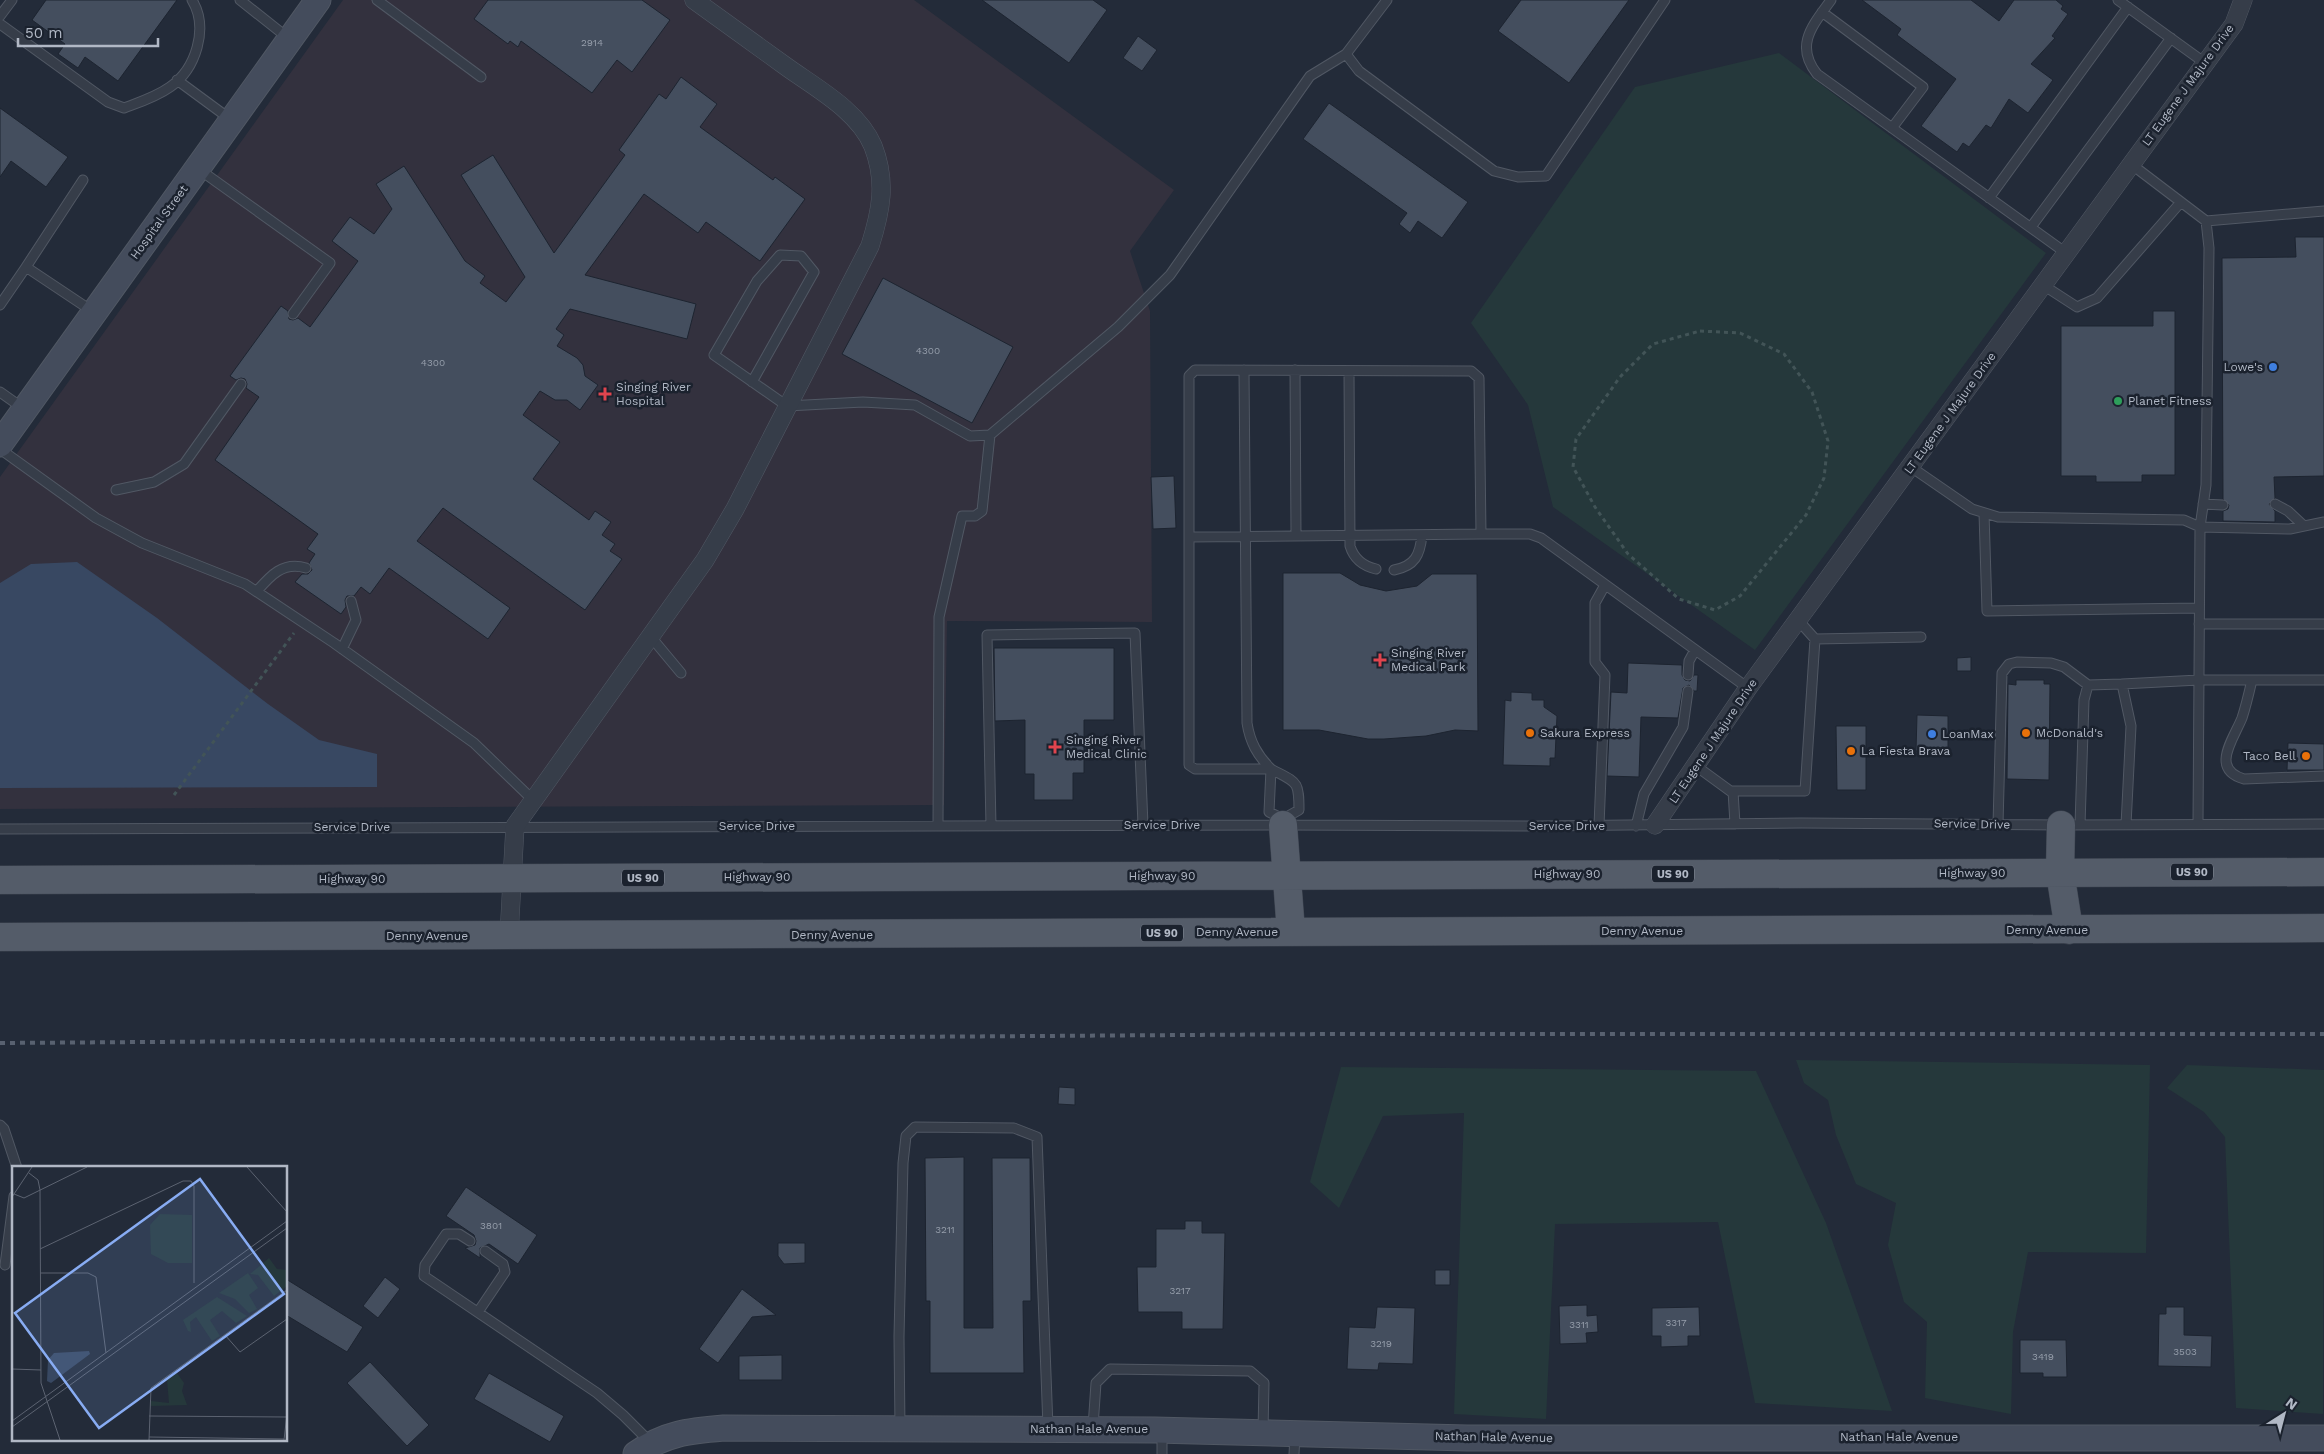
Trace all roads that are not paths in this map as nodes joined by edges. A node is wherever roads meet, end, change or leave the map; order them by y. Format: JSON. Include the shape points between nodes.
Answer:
{"nodes":[{"id":1,"x":12,"y":0,"type":"edge"},
{"id":2,"x":192,"y":0,"type":"edge"},
{"id":3,"x":240,"y":0,"type":"edge"},
{"id":4,"x":318,"y":0,"type":"edge"},
{"id":5,"x":377,"y":0,"type":"edge"},
{"id":6,"x":695,"y":0,"type":"edge"},
{"id":7,"x":1387,"y":0,"type":"edge"},
{"id":8,"x":1665,"y":0,"type":"edge"},
{"id":9,"x":1831,"y":0,"type":"edge"},
{"id":10,"x":2118,"y":0,"type":"edge"},
{"id":11,"x":2243,"y":0,"type":"edge"},
{"id":12,"x":2128,"y":7,"type":"junction"},
{"id":13,"x":1822,"y":12,"type":"junction"},
{"id":14,"x":0,"y":16,"type":"edge"},
{"id":15,"x":0,"y":24,"type":"edge"},
{"id":16,"x":2171,"y":38,"type":"junction"},
{"id":17,"x":290,"y":40,"type":"junction"},
{"id":18,"x":1346,"y":54,"type":"junction"},
{"id":19,"x":2205,"y":63,"type":"junction"},
{"id":20,"x":481,"y":77,"type":"dead end"},
{"id":21,"x":177,"y":80,"type":"junction"},
{"id":22,"x":232,"y":120,"type":"junction"},
{"id":23,"x":1892,"y":128,"type":"junction"},
{"id":24,"x":2131,"y":164,"type":"junction"},
{"id":25,"x":198,"y":168,"type":"junction"},
{"id":26,"x":83,"y":180,"type":"dead end"},
{"id":27,"x":1989,"y":198,"type":"junction"},
{"id":28,"x":2181,"y":202,"type":"junction"},
{"id":29,"x":2324,"y":211,"type":"edge"},
{"id":30,"x":2206,"y":221,"type":"junction"},
{"id":31,"x":2031,"y":228,"type":"junction"},
{"id":32,"x":2066,"y":253,"type":"junction"},
{"id":33,"x":26,"y":267,"type":"junction"},
{"id":34,"x":2043,"y":285,"type":"junction"},
{"id":35,"x":0,"y":304,"type":"edge"},
{"id":36,"x":94,"y":313,"type":"junction"},
{"id":37,"x":293,"y":314,"type":"dead end"},
{"id":38,"x":1244,"y":370,"type":"junction"},
{"id":39,"x":1295,"y":370,"type":"junction"},
{"id":40,"x":1348,"y":370,"type":"junction"},
{"id":41,"x":752,"y":382,"type":"junction"},
{"id":42,"x":241,"y":384,"type":"dead end"},
{"id":43,"x":0,"y":392,"type":"edge"},
{"id":44,"x":787,"y":406,"type":"junction"},
{"id":45,"x":24,"y":410,"type":"junction"},
{"id":46,"x":990,"y":435,"type":"junction"},
{"id":47,"x":0,"y":444,"type":"edge"},
{"id":48,"x":0,"y":450,"type":"edge"},
{"id":49,"x":1911,"y":466,"type":"junction"},
{"id":50,"x":116,"y":490,"type":"dead end"},
{"id":51,"x":2204,"y":504,"type":"junction"},
{"id":52,"x":2275,"y":504,"type":"dead end"},
{"id":53,"x":2223,"y":505,"type":"dead end"},
{"id":54,"x":1984,"y":513,"type":"junction"},
{"id":55,"x":2324,"y":522,"type":"edge"},
{"id":56,"x":2304,"y":526,"type":"junction"},
{"id":57,"x":2200,"y":527,"type":"junction"},
{"id":58,"x":1481,"y":534,"type":"junction"},
{"id":59,"x":1422,"y":535,"type":"junction"},
{"id":60,"x":1246,"y":536,"type":"junction"},
{"id":61,"x":1296,"y":536,"type":"junction"},
{"id":62,"x":1349,"y":536,"type":"junction"},
{"id":63,"x":1189,"y":537,"type":"junction"},
{"id":64,"x":306,"y":568,"type":"dead end"},
{"id":65,"x":1376,"y":569,"type":"dead end"},
{"id":66,"x":1394,"y":570,"type":"dead end"},
{"id":67,"x":1605,"y":585,"type":"junction"},
{"id":68,"x":256,"y":591,"type":"junction"},
{"id":69,"x":350,"y":601,"type":"dead end"},
{"id":70,"x":2199,"y":608,"type":"junction"},
{"id":71,"x":1798,"y":620,"type":"junction"},
{"id":72,"x":2199,"y":624,"type":"junction"},
{"id":73,"x":2324,"y":624,"type":"edge"},
{"id":74,"x":1921,"y":636,"type":"dead end"},
{"id":75,"x":650,"y":637,"type":"junction"},
{"id":76,"x":1815,"y":639,"type":"junction"},
{"id":77,"x":342,"y":649,"type":"junction"},
{"id":78,"x":1695,"y":650,"type":"junction"},
{"id":79,"x":681,"y":673,"type":"dead end"},
{"id":80,"x":1688,"y":675,"type":"dead end"},
{"id":81,"x":2199,"y":680,"type":"junction"},
{"id":82,"x":2252,"y":680,"type":"junction"},
{"id":83,"x":2324,"y":680,"type":"edge"},
{"id":84,"x":2122,"y":684,"type":"junction"},
{"id":85,"x":2088,"y":685,"type":"junction"},
{"id":86,"x":1748,"y":688,"type":"junction"},
{"id":87,"x":1688,"y":691,"type":"dead end"},
{"id":88,"x":1696,"y":766,"type":"junction"},
{"id":89,"x":1271,"y":769,"type":"junction"},
{"id":90,"x":2324,"y":776,"type":"edge"},
{"id":91,"x":1733,"y":793,"type":"junction"},
{"id":92,"x":533,"y":800,"type":"junction"},
{"id":93,"x":1283,"y":822,"type":"junction"},
{"id":94,"x":1735,"y":824,"type":"junction"},
{"id":95,"x":2198,"y":824,"type":"junction"},
{"id":96,"x":2324,"y":824,"type":"edge"},
{"id":97,"x":1144,"y":825,"type":"junction"},
{"id":98,"x":1655,"y":825,"type":"junction"},
{"id":99,"x":1998,"y":825,"type":"junction"},
{"id":100,"x":2070,"y":825,"type":"junction"},
{"id":101,"x":2126,"y":825,"type":"junction"},
{"id":102,"x":514,"y":826,"type":"junction"},
{"id":103,"x":938,"y":826,"type":"junction"},
{"id":104,"x":991,"y":826,"type":"junction"},
{"id":105,"x":1599,"y":826,"type":"junction"},
{"id":106,"x":1636,"y":826,"type":"junction"},
{"id":107,"x":0,"y":829,"type":"edge"},
{"id":108,"x":2060,"y":872,"type":"junction"},
{"id":109,"x":2324,"y":872,"type":"edge"},
{"id":110,"x":1287,"y":875,"type":"junction"},
{"id":111,"x":512,"y":878,"type":"junction"},
{"id":112,"x":0,"y":880,"type":"edge"},
{"id":113,"x":2324,"y":928,"type":"edge"},
{"id":114,"x":2069,"y":930,"type":"junction"},
{"id":115,"x":1291,"y":932,"type":"junction"},
{"id":116,"x":509,"y":936,"type":"junction"},
{"id":117,"x":0,"y":937,"type":"edge"},
{"id":118,"x":0,"y":1125,"type":"edge"},
{"id":119,"x":16,"y":1166,"type":"edge"},
{"id":120,"x":12,"y":1212,"type":"edge"},
{"id":121,"x":470,"y":1241,"type":"dead end"},
{"id":122,"x":485,"y":1251,"type":"dead end"},
{"id":123,"x":5,"y":1266,"type":"dead end"},
{"id":124,"x":478,"y":1312,"type":"junction"},
{"id":125,"x":900,"y":1429,"type":"junction"},
{"id":126,"x":1048,"y":1429,"type":"junction"},
{"id":127,"x":1093,"y":1430,"type":"junction"},
{"id":128,"x":1263,"y":1432,"type":"junction"},
{"id":129,"x":2324,"y":1438,"type":"edge"},
{"id":130,"x":1162,"y":1442,"type":"edge"},
{"id":131,"x":1295,"y":1444,"type":"edge"},
{"id":132,"x":651,"y":1445,"type":"edge"},
{"id":133,"x":1597,"y":1446,"type":"edge"}],
"edges":[{"from":1,"to":14,"type":"lane"},
{"from":2,"to":21,"type":"lane","via":[[200,22],[200,42],[188,68]]},
{"from":3,"to":17,"type":"lane"},
{"from":4,"to":17,"type":"street","name":"Hospital Street"},
{"from":5,"to":20,"type":"lane"},
{"from":6,"to":44,"type":"street","via":[[844,108],[868,139],[880,171],[880,213],[870,246]]},
{"from":7,"to":18,"type":"lane"},
{"from":8,"to":18,"type":"lane","via":[[1546,176],[1518,177],[1494,171],[1359,71]]},
{"from":9,"to":13,"type":"lane"},
{"from":10,"to":12,"type":"lane"},
{"from":11,"to":19,"type":"street","name":"LT Eugene J Majure Drive","via":[[2234,24]]},
{"from":12,"to":16,"type":"lane"},
{"from":12,"to":27,"type":"lane"},
{"from":13,"to":23,"type":"lane","via":[[1808,34],[1809,64]]},
{"from":13,"to":23,"type":"lane","via":[[1923,87]]},
{"from":15,"to":21,"type":"lane","via":[[108,102],[124,108],[151,99],[172,87]]},
{"from":16,"to":19,"type":"lane"},
{"from":16,"to":31,"type":"lane"},
{"from":17,"to":22,"type":"street","name":"Hospital Street"},
{"from":18,"to":46,"type":"lane","via":[[1310,76],[1170,276],[1118,327]]},
{"from":19,"to":24,"type":"street","name":"LT Eugene J Majure Drive"},
{"from":21,"to":22,"type":"lane"},
{"from":22,"to":25,"type":"street","name":"Hospital Street"},
{"from":23,"to":27,"type":"lane"},
{"from":24,"to":28,"type":"lane"},
{"from":24,"to":32,"type":"street","name":"LT Eugene J Majure Drive"},
{"from":25,"to":36,"type":"street","name":"Hospital Street"},
{"from":25,"to":37,"type":"lane","via":[[330,263]]},
{"from":26,"to":33,"type":"lane"},
{"from":27,"to":31,"type":"lane"},
{"from":28,"to":30,"type":"lane"},
{"from":28,"to":34,"type":"lane","via":[[2097,298],[2077,307]]},
{"from":29,"to":30,"type":"lane"},
{"from":30,"to":51,"type":"lane","via":[[2209,268]]},
{"from":31,"to":32,"type":"lane"},
{"from":32,"to":34,"type":"street","name":"LT Eugene J Majure Drive"},
{"from":33,"to":35,"type":"lane"},
{"from":33,"to":36,"type":"lane"},
{"from":34,"to":49,"type":"street","name":"LT Eugene J Majure Drive"},
{"from":36,"to":45,"type":"street","name":"Hospital Street"},
{"from":38,"to":39,"type":"lane"},
{"from":38,"to":60,"type":"lane"},
{"from":38,"to":63,"type":"lane","via":[[1195,370],[1189,376]]},
{"from":39,"to":40,"type":"lane"},
{"from":39,"to":61,"type":"lane"},
{"from":40,"to":58,"type":"lane","via":[[1475,373],[1479,378]]},
{"from":40,"to":62,"type":"lane"},
{"from":41,"to":41,"type":"lane","via":[[714,356],[757,281],[780,255],[801,256],[814,272]]},
{"from":41,"to":44,"type":"lane"},
{"from":42,"to":50,"type":"lane","via":[[184,464],[154,482]]},
{"from":43,"to":45,"type":"lane"},
{"from":44,"to":46,"type":"lane","via":[[863,402],[915,405],[970,436]]},
{"from":44,"to":75,"type":"street","via":[[706,560]]},
{"from":45,"to":47,"type":"street","name":"Hospital Street"},
{"from":46,"to":103,"type":"lane","via":[[982,511],[975,516],[962,516],[939,617]]},
{"from":48,"to":68,"type":"lane","via":[[96,518],[142,543],[246,584]]},
{"from":49,"to":54,"type":"lane"},
{"from":49,"to":71,"type":"street","name":"LT Eugene J Majure Drive"},
{"from":51,"to":53,"type":"lane"},
{"from":51,"to":57,"type":"lane"},
{"from":52,"to":56,"type":"lane"},
{"from":54,"to":57,"type":"lane","via":[[1998,517],[2184,520]]},
{"from":54,"to":70,"type":"lane","via":[[1987,611]]},
{"from":55,"to":56,"type":"lane"},
{"from":56,"to":57,"type":"lane","via":[[2290,529]]},
{"from":57,"to":70,"type":"lane"},
{"from":58,"to":59,"type":"lane"},
{"from":58,"to":67,"type":"lane","via":[[1536,536]]},
{"from":59,"to":62,"type":"lane"},
{"from":59,"to":66,"type":"lane","via":[[1417,558],[1411,564]]},
{"from":60,"to":61,"type":"lane"},
{"from":60,"to":63,"type":"lane"},
{"from":60,"to":89,"type":"lane","via":[[1247,723],[1255,751]]},
{"from":61,"to":62,"type":"lane"},
{"from":62,"to":65,"type":"lane","via":[[1356,559]]},
{"from":63,"to":89,"type":"lane","via":[[1189,765],[1196,769]]},
{"from":64,"to":68,"type":"lane","via":[[294,566],[279,570]]},
{"from":67,"to":78,"type":"lane"},
{"from":67,"to":105,"type":"lane","via":[[1595,602],[1595,662],[1605,675]]},
{"from":68,"to":77,"type":"lane"},
{"from":69,"to":77,"type":"lane","via":[[356,620]]},
{"from":70,"to":72,"type":"lane"},
{"from":71,"to":76,"type":"lane"},
{"from":71,"to":86,"type":"street","name":"LT Eugene J Majure Drive"},
{"from":72,"to":73,"type":"lane"},
{"from":72,"to":81,"type":"lane"},
{"from":74,"to":76,"type":"lane"},
{"from":75,"to":79,"type":"lane"},
{"from":75,"to":92,"type":"street"},
{"from":76,"to":91,"type":"lane","via":[[1805,791]]},
{"from":77,"to":92,"type":"lane","via":[[474,743]]},
{"from":78,"to":80,"type":"lane","via":[[1689,661]]},
{"from":78,"to":86,"type":"lane"},
{"from":81,"to":82,"type":"lane"},
{"from":81,"to":84,"type":"lane"},
{"from":81,"to":95,"type":"lane"},
{"from":82,"to":83,"type":"lane"},
{"from":82,"to":90,"type":"lane","via":[[2242,717],[2225,759],[2227,770],[2244,779]]},
{"from":84,"to":85,"type":"lane"},
{"from":84,"to":101,"type":"lane","via":[[2131,726]]},
{"from":85,"to":99,"type":"lane","via":[[2064,666],[2051,663],[2017,662],[2009,664],[2002,673]]},
{"from":85,"to":100,"type":"lane"},
{"from":86,"to":88,"type":"street","name":"LT Eugene J Majure Drive"},
{"from":87,"to":106,"type":"lane","via":[[1684,726],[1644,794]]},
{"from":88,"to":91,"type":"lane"},
{"from":88,"to":98,"type":"street","name":"LT Eugene J Majure Drive"},
{"from":89,"to":93,"type":"lane","via":[[1269,812]]},
{"from":89,"to":93,"type":"lane","via":[[1295,782],[1299,789],[1299,810]]},
{"from":91,"to":94,"type":"lane"},
{"from":92,"to":102,"type":"street"},
{"from":93,"to":97,"type":"lane","name":"Service Drive"},
{"from":93,"to":105,"type":"lane","name":"Service Drive"},
{"from":93,"to":110,"type":"main road"},
{"from":94,"to":98,"type":"lane","name":"Service Drive"},
{"from":94,"to":99,"type":"lane","name":"Service Drive"},
{"from":95,"to":96,"type":"lane","name":"Service Drive"},
{"from":95,"to":101,"type":"lane","name":"Service Drive"},
{"from":97,"to":104,"type":"lane","name":"Service Drive"},
{"from":97,"to":104,"type":"lane","via":[[1135,633],[987,635]]},
{"from":98,"to":106,"type":"lane","name":"Service Drive"},
{"from":99,"to":100,"type":"lane","name":"Service Drive"},
{"from":100,"to":101,"type":"lane","name":"Service Drive"},
{"from":100,"to":108,"type":"main road"},
{"from":102,"to":103,"type":"lane","name":"Service Drive"},
{"from":102,"to":107,"type":"lane","name":"Service Drive"},
{"from":102,"to":111,"type":"street"},
{"from":103,"to":104,"type":"lane","name":"Service Drive"},
{"from":105,"to":106,"type":"lane","name":"Service Drive"},
{"from":108,"to":109,"type":"main road","name":"Highway 90","number":"US 90"},
{"from":108,"to":110,"type":"main road","name":"Highway 90","number":"US 90"},
{"from":108,"to":114,"type":"main road"},
{"from":110,"to":111,"type":"main road","name":"Highway 90","number":"US 90"},
{"from":110,"to":115,"type":"main road"},
{"from":111,"to":112,"type":"main road","name":"Highway 90","number":"US 90"},
{"from":111,"to":116,"type":"street"},
{"from":113,"to":114,"type":"main road","name":"Denny Avenue","number":"US 90"},
{"from":114,"to":115,"type":"main road","name":"Denny Avenue","number":"US 90"},
{"from":115,"to":116,"type":"main road","name":"Denny Avenue","number":"US 90"},
{"from":116,"to":117,"type":"main road","name":"Denny Avenue","number":"US 90"},
{"from":118,"to":119,"type":"lane"},
{"from":120,"to":123,"type":"lane"},
{"from":121,"to":124,"type":"lane","via":[[458,1234],[446,1234],[425,1265],[424,1276]]},
{"from":122,"to":124,"type":"lane","via":[[503,1264],[505,1272]]},
{"from":124,"to":132,"type":"lane","via":[[597,1393]]},
{"from":125,"to":126,"type":"street","name":"Nathan Hale Avenue"},
{"from":125,"to":126,"type":"lane","via":[[903,1164],[906,1136],[915,1127],[1014,1128],[1037,1137]]},
{"from":125,"to":132,"type":"street","name":"Nathan Hale Avenue","via":[[724,1428],[694,1430]]},
{"from":126,"to":127,"type":"street","name":"Nathan Hale Avenue"},
{"from":127,"to":128,"type":"lane","via":[[1096,1383],[1110,1369],[1250,1371],[1264,1383]]},
{"from":127,"to":130,"type":"street","name":"Nathan Hale Avenue"},
{"from":128,"to":130,"type":"street","name":"Nathan Hale Avenue"},
{"from":128,"to":131,"type":"street","name":"Nathan Hale Avenue"},
{"from":129,"to":133,"type":"street","name":"Nathan Hale Avenue"},
{"from":131,"to":133,"type":"street","name":"Nathan Hale Avenue","via":[[1467,1438]]}]}
